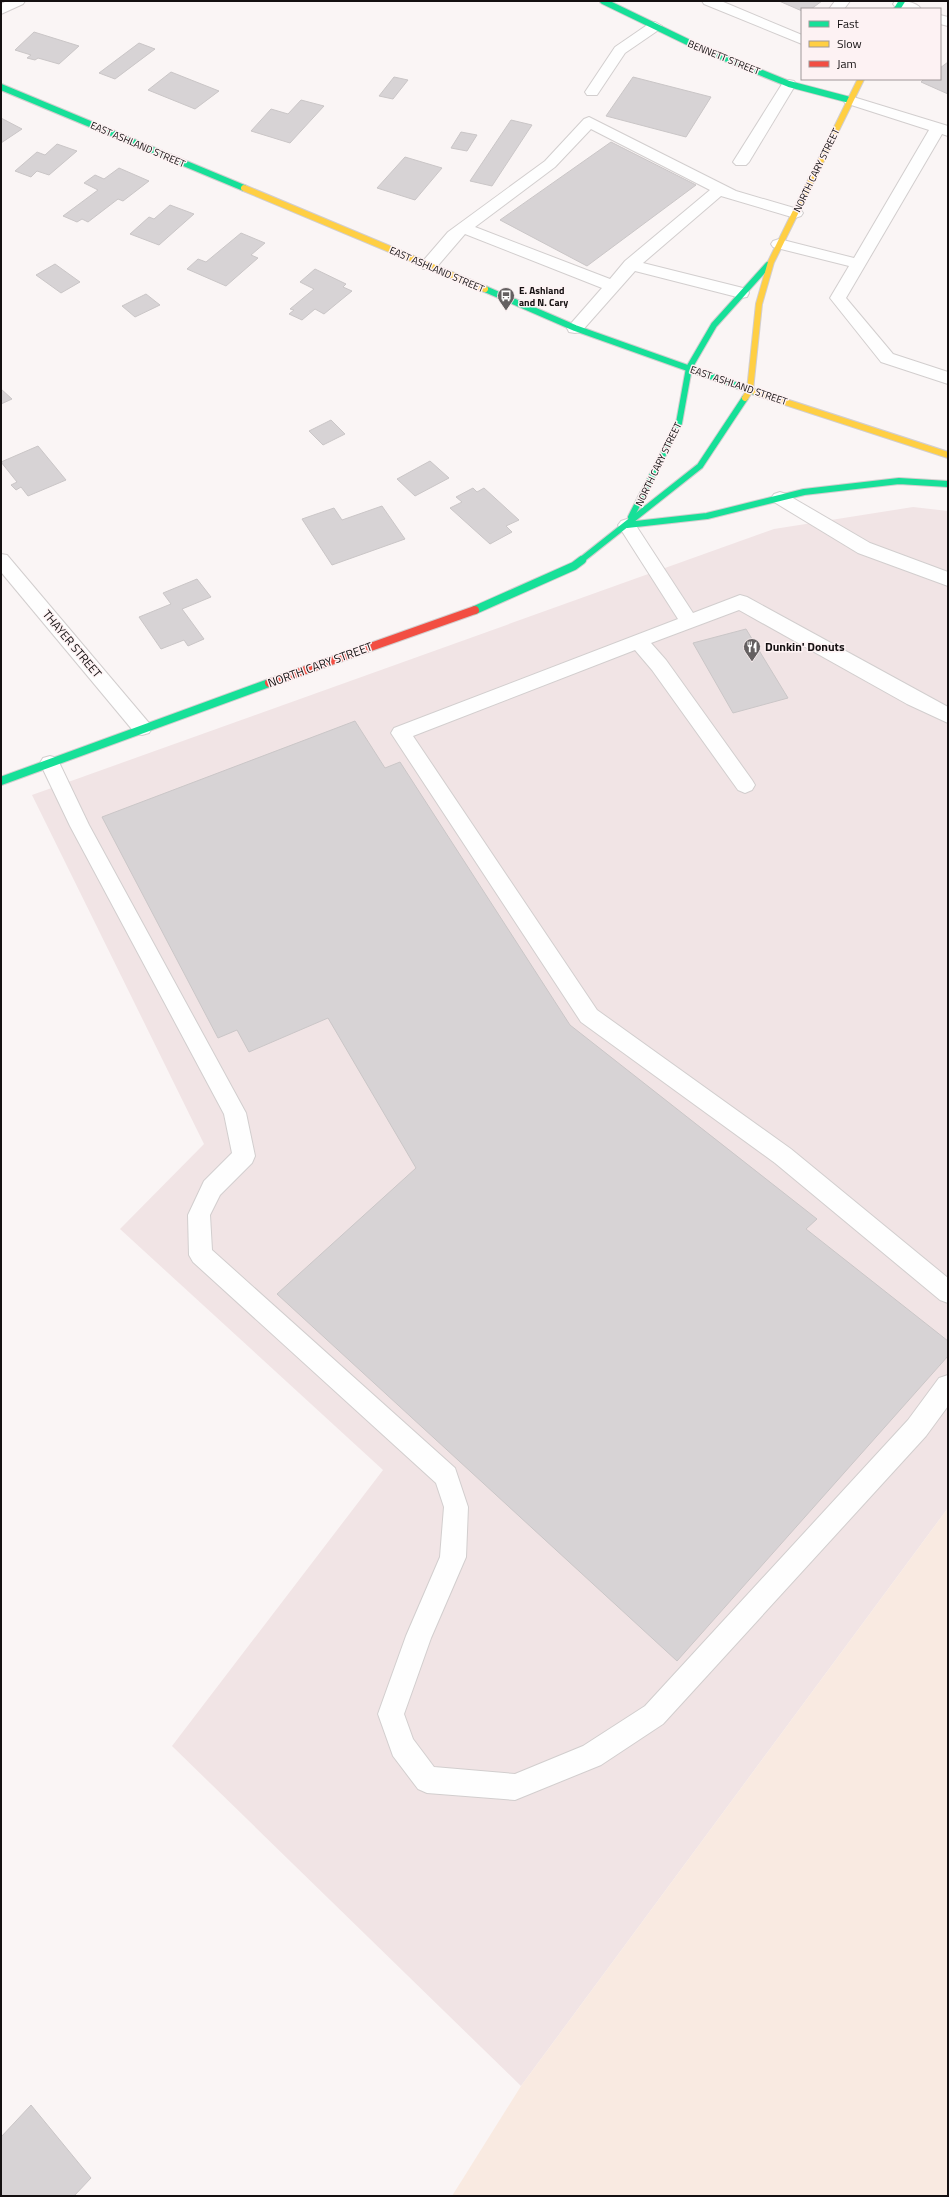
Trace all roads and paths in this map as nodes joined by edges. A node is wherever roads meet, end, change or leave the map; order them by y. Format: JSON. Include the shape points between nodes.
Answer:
{"nodes":[{"id":1,"x":18,"y":1,"type":"edge"},
{"id":2,"x":603,"y":1,"type":"edge"},
{"id":3,"x":709,"y":1,"type":"edge"},
{"id":4,"x":900,"y":5,"type":"edge"},
{"id":5,"x":910,"y":8,"type":"edge"},
{"id":6,"x":1,"y":10,"type":"edge"},
{"id":7,"x":655,"y":26,"type":"junction"},
{"id":8,"x":801,"y":40,"type":"edge"},
{"id":9,"x":860,"y":80,"type":"edge"},
{"id":10,"x":789,"y":84,"type":"junction"},
{"id":11,"x":1,"y":87,"type":"edge"},
{"id":12,"x":592,"y":92,"type":"dead end"},
{"id":13,"x":850,"y":100,"type":"junction"},
{"id":14,"x":943,"y":130,"type":"edge"},
{"id":15,"x":741,"y":162,"type":"dead end"},
{"id":16,"x":720,"y":189,"type":"junction"},
{"id":17,"x":795,"y":213,"type":"junction"},
{"id":18,"x":464,"y":228,"type":"junction"},
{"id":19,"x":779,"y":244,"type":"junction"},
{"id":20,"x":771,"y":262,"type":"junction"},
{"id":21,"x":859,"y":264,"type":"junction"},
{"id":22,"x":429,"y":265,"type":"junction"},
{"id":23,"x":631,"y":265,"type":"junction"},
{"id":24,"x":613,"y":286,"type":"junction"},
{"id":25,"x":742,"y":293,"type":"junction"},
{"id":26,"x":575,"y":328,"type":"junction"},
{"id":27,"x":689,"y":368,"type":"junction"},
{"id":28,"x":948,"y":378,"type":"edge"},
{"id":29,"x":750,"y":390,"type":"junction"},
{"id":30,"x":948,"y":455,"type":"edge"},
{"id":31,"x":948,"y":484,"type":"edge"},
{"id":32,"x":780,"y":498,"type":"junction"},
{"id":33,"x":627,"y":525,"type":"junction"},
{"id":34,"x":1,"y":560,"type":"edge"},
{"id":35,"x":948,"y":579,"type":"edge"},
{"id":36,"x":689,"y":621,"type":"junction"},
{"id":37,"x":638,"y":641,"type":"junction"},
{"id":38,"x":948,"y":716,"type":"edge"},
{"id":39,"x":142,"y":728,"type":"junction"},
{"id":40,"x":50,"y":763,"type":"junction"},
{"id":41,"x":1,"y":781,"type":"edge"},
{"id":42,"x":745,"y":785,"type":"dead end"},
{"id":43,"x":948,"y":1292,"type":"edge"},
{"id":44,"x":948,"y":1386,"type":"edge"}],
"edges":[{"from":1,"to":6,"type":"street"},
{"from":2,"to":7,"type":"main road","name":"BENNETT STREET"},
{"from":3,"to":8,"type":"street"},
{"from":4,"to":5,"type":"street"},
{"from":7,"to":10,"type":"main road","name":"BENNETT STREET","via":[[700,48]]},
{"from":7,"to":12,"type":"street","via":[[620,50]]},
{"from":9,"to":13,"type":"main road","name":"NORTH CARY STREET"},
{"from":10,"to":13,"type":"main road","name":"BENNETT STREET"},
{"from":10,"to":15,"type":"street"},
{"from":11,"to":22,"type":"main road","name":"EAST ASHLAND STREET"},
{"from":13,"to":14,"type":"street"},
{"from":13,"to":17,"type":"main road","name":"NORTH CARY STREET"},
{"from":14,"to":21,"type":"street"},
{"from":16,"to":17,"type":"street"},
{"from":16,"to":18,"type":"street","via":[[589,122],[550,164]]},
{"from":16,"to":23,"type":"street"},
{"from":17,"to":19,"type":"main road","name":"NORTH CARY STREET"},
{"from":18,"to":22,"type":"street","via":[[454,235]]},
{"from":18,"to":24,"type":"street"},
{"from":19,"to":20,"type":"main road","name":"NORTH CARY STREET"},
{"from":19,"to":21,"type":"street"},
{"from":20,"to":25,"type":"main road","name":"NORTH CARY STREET"},
{"from":20,"to":29,"type":"main road","name":"NORTH CARY STREET","via":[[759,304]]},
{"from":21,"to":28,"type":"street","via":[[838,298],[887,358]]},
{"from":22,"to":26,"type":"main road","name":"EAST ASHLAND STREET"},
{"from":23,"to":24,"type":"street"},
{"from":23,"to":25,"type":"street"},
{"from":24,"to":26,"type":"street"},
{"from":25,"to":27,"type":"main road","name":"NORTH CARY STREET","via":[[714,325]]},
{"from":26,"to":27,"type":"main road","name":"EAST ASHLAND STREET"},
{"from":27,"to":29,"type":"main road","name":"EAST ASHLAND STREET"},
{"from":27,"to":33,"type":"main road","name":"NORTH CARY STREET","via":[[679,423]]},
{"from":29,"to":30,"type":"main road","name":"EAST ASHLAND STREET"},
{"from":29,"to":33,"type":"main road","name":"NORTH CARY STREET","via":[[700,466]]},
{"from":31,"to":32,"type":"main road","via":[[899,480],[804,492]]},
{"from":32,"to":33,"type":"main road","via":[[707,516]]},
{"from":32,"to":35,"type":"street","via":[[864,548]]},
{"from":33,"to":36,"type":"street"},
{"from":33,"to":39,"type":"main road","name":"NORTH CARY STREET","via":[[574,566],[465,614]]},
{"from":34,"to":39,"type":"street","name":"THAYER STREET"},
{"from":36,"to":37,"type":"street"},
{"from":36,"to":38,"type":"street","via":[[740,602]]},
{"from":37,"to":42,"type":"street","via":[[659,665]]},
{"from":37,"to":43,"type":"street","via":[[401,733],[589,1016],[784,1156]]},
{"from":39,"to":40,"type":"main road","name":"NORTH CARY STREET"},
{"from":40,"to":41,"type":"main road","name":"NORTH CARY STREET"},
{"from":40,"to":44,"type":"street","via":[[80,826],[235,1113],[244,1156],[212,1188],[198,1215],[201,1256],[446,1476],[456,1507],[453,1557],[419,1636],[391,1714],[402,1747],[427,1780],[515,1787],[592,1756],[654,1715],[917,1428]]}]}
